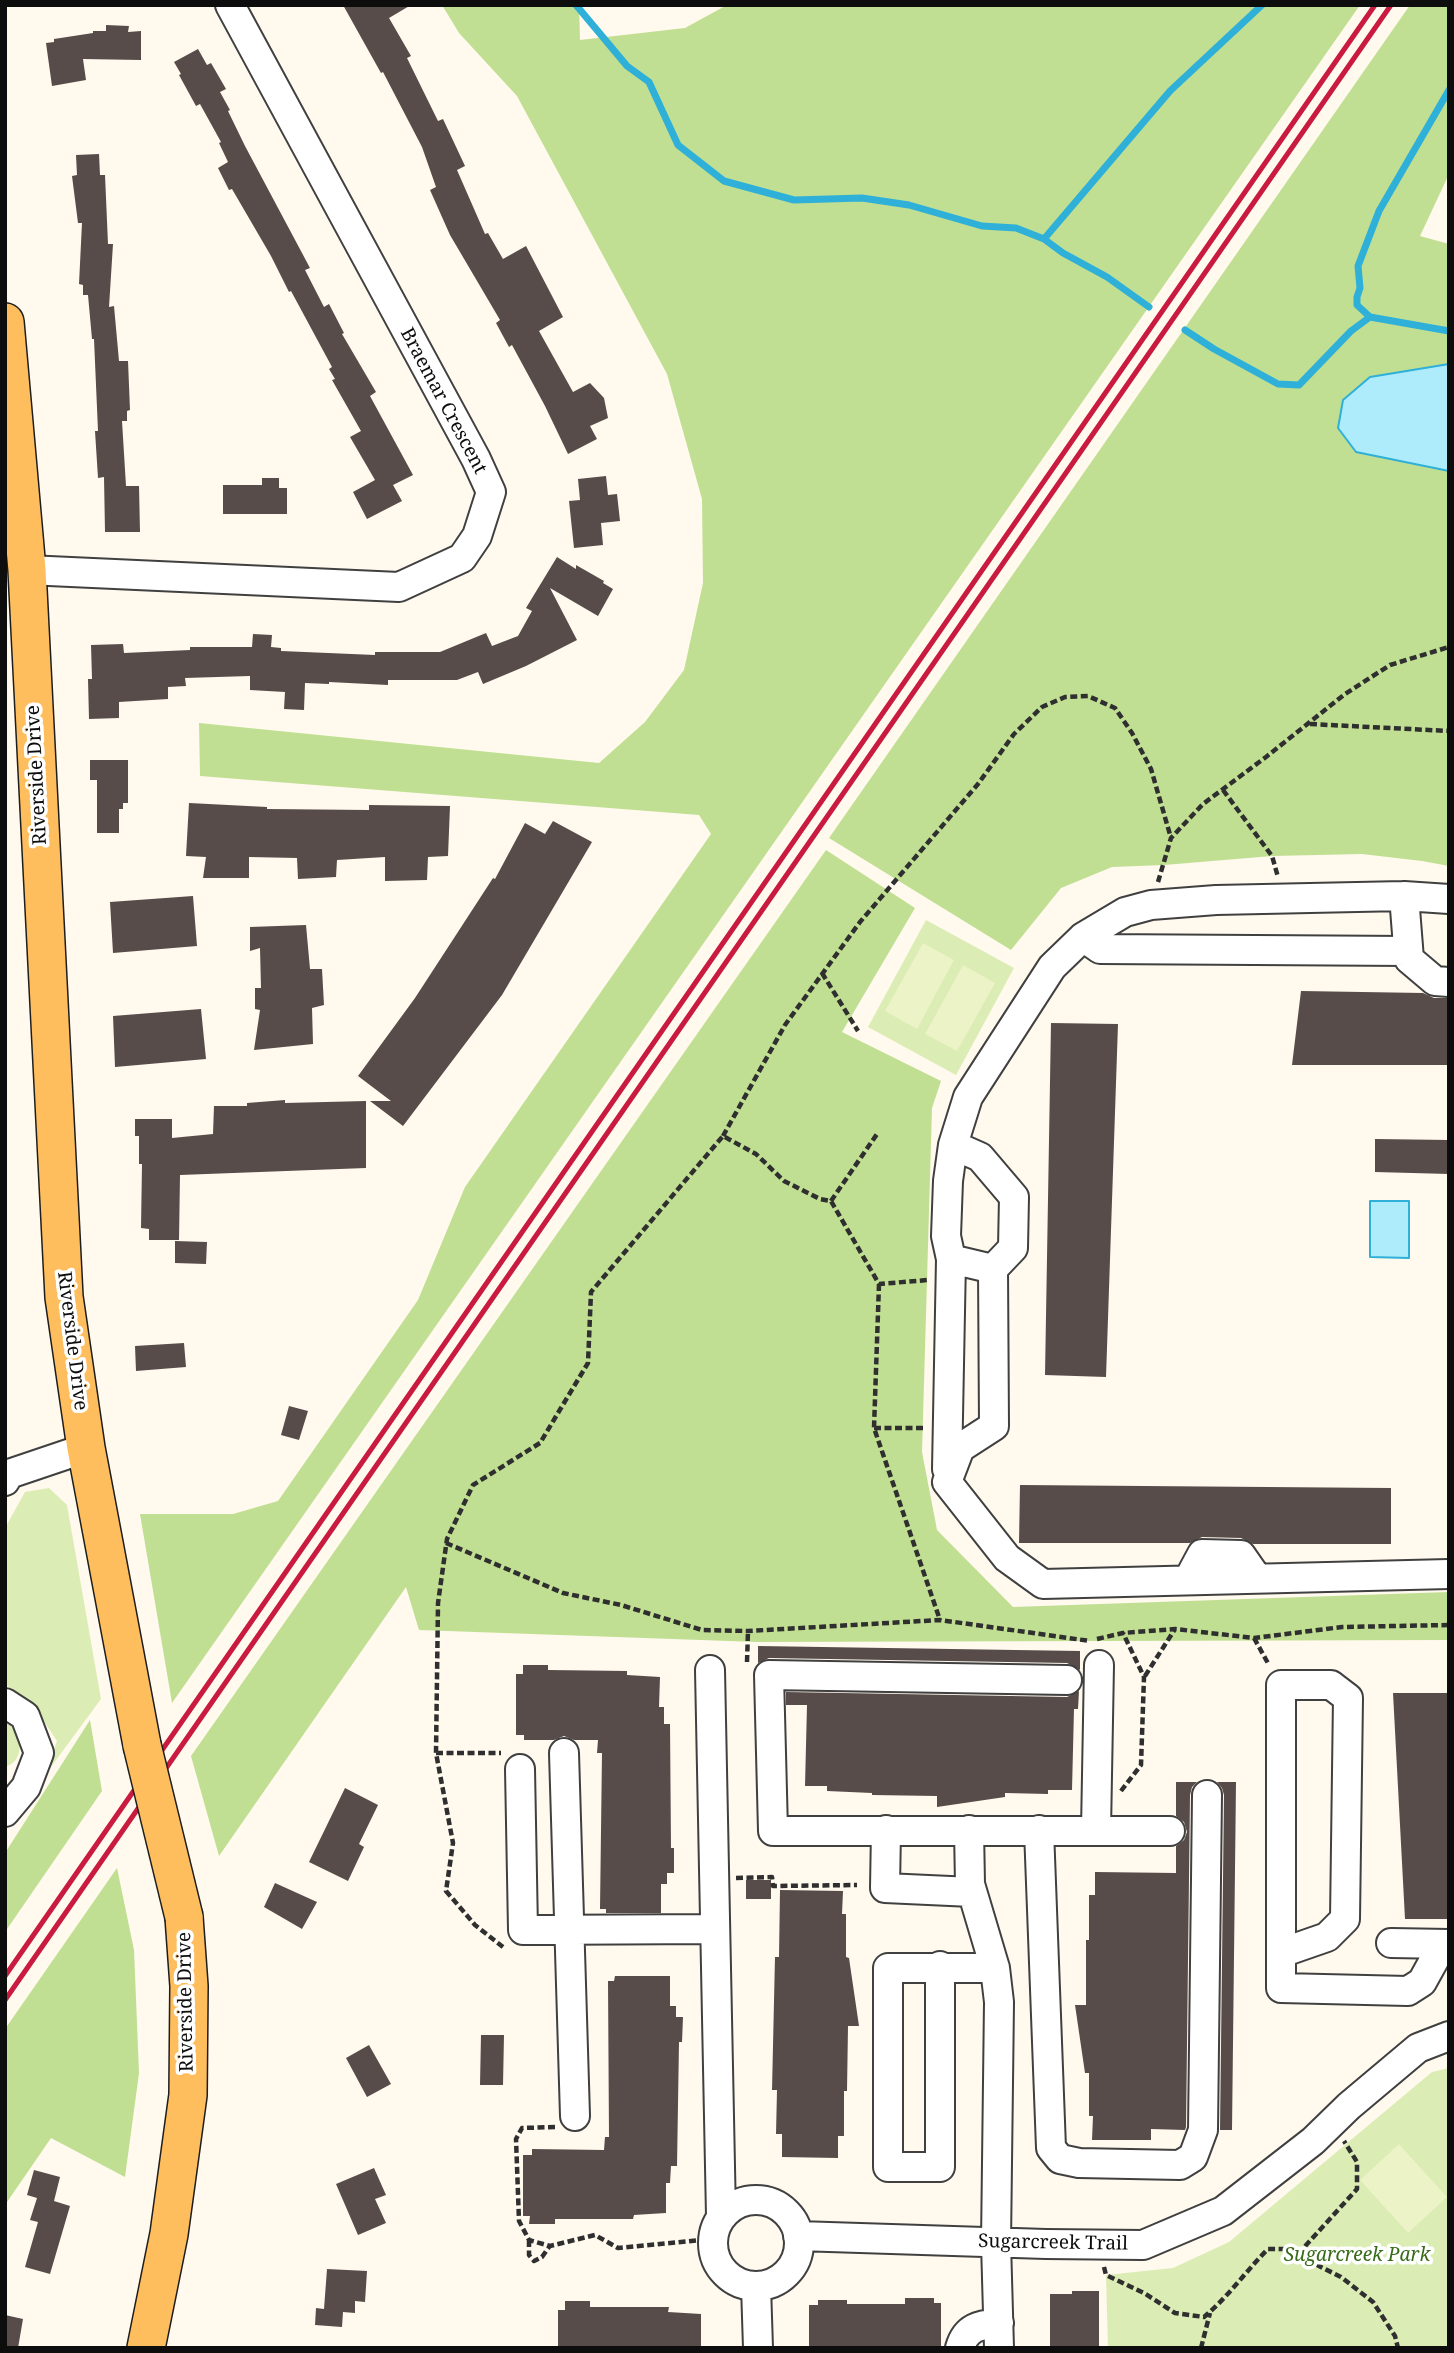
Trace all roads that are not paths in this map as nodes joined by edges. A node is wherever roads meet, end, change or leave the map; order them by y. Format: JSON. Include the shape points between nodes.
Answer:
{"nodes":[{"id":1,"x":230,"y":5,"type":"edge"},
{"id":2,"x":5,"y":322,"type":"edge"},
{"id":3,"x":27,"y":570,"type":"junction"},
{"id":4,"x":1404,"y":896,"type":"junction"},
{"id":5,"x":1449,"y":899,"type":"edge"},
{"id":6,"x":1083,"y":937,"type":"junction"},
{"id":7,"x":1409,"y":951,"type":"junction"},
{"id":8,"x":1449,"y":982,"type":"edge"},
{"id":9,"x":953,"y":1145,"type":"junction"},
{"id":10,"x":950,"y":1269,"type":"junction"},
{"id":11,"x":993,"y":1269,"type":"junction"},
{"id":12,"x":86,"y":1448,"type":"junction"},
{"id":13,"x":5,"y":1481,"type":"edge"},
{"id":14,"x":947,"y":1482,"type":"junction"},
{"id":15,"x":1449,"y":1574,"type":"edge"},
{"id":16,"x":710,"y":1670,"type":"dead end"},
{"id":17,"x":5,"y":1703,"type":"edge"},
{"id":18,"x":564,"y":1753,"type":"dead end"},
{"id":19,"x":520,"y":1769,"type":"dead end"},
{"id":20,"x":1207,"y":1796,"type":"dead end"},
{"id":21,"x":5,"y":1812,"type":"edge"},
{"id":22,"x":1096,"y":1826,"type":"junction"},
{"id":23,"x":886,"y":1830,"type":"junction"},
{"id":24,"x":969,"y":1830,"type":"junction"},
{"id":25,"x":1039,"y":1830,"type":"junction"},
{"id":26,"x":1170,"y":1831,"type":"dead end"},
{"id":27,"x":972,"y":1892,"type":"junction"},
{"id":28,"x":714,"y":1929,"type":"junction"},
{"id":29,"x":571,"y":1930,"type":"junction"},
{"id":30,"x":1391,"y":1943,"type":"dead end"},
{"id":31,"x":1446,"y":1944,"type":"edge"},
{"id":32,"x":1281,"y":1953,"type":"junction"},
{"id":33,"x":940,"y":1966,"type":"junction"},
{"id":34,"x":995,"y":1968,"type":"junction"},
{"id":35,"x":1449,"y":2036,"type":"edge"},
{"id":36,"x":575,"y":2116,"type":"road end"},
{"id":37,"x":717,"y":2227,"type":"junction"},
{"id":38,"x":798,"y":2236,"type":"junction"},
{"id":39,"x":996,"y":2242,"type":"junction"},
{"id":40,"x":757,"y":2286,"type":"junction"},
{"id":41,"x":999,"y":2335,"type":"edge"},
{"id":42,"x":146,"y":2348,"type":"edge"},
{"id":43,"x":758,"y":2348,"type":"edge"},
{"id":44,"x":960,"y":2348,"type":"edge"}],
"edges":[{"from":1,"to":3,"type":"street","name":"Braemar Crescent","via":[[476,459],[491,492],[477,536],[462,558],[399,587]]},
{"from":2,"to":3,"type":"main road","name":"Riverside Drive"},
{"from":3,"to":12,"type":"main road","name":"Riverside Drive","via":[[64,1297]]},
{"from":4,"to":5,"type":"street"},
{"from":4,"to":6,"type":"street","via":[[1151,905],[1125,912]]},
{"from":4,"to":7,"type":"street"},
{"from":6,"to":7,"type":"street","via":[[1100,949]]},
{"from":6,"to":9,"type":"street","via":[[1052,967],[968,1097]]},
{"from":7,"to":8,"type":"street","via":[[1409,959],[1435,981]]},
{"from":9,"to":10,"type":"street","via":[[946,1236]]},
{"from":9,"to":11,"type":"street","via":[[980,1157],[1014,1197],[1013,1248]]},
{"from":10,"to":11,"type":"street"},
{"from":10,"to":14,"type":"street"},
{"from":11,"to":14,"type":"street","via":[[994,1426],[960,1448]]},
{"from":12,"to":13,"type":"street","via":[[9,1474]]},
{"from":12,"to":42,"type":"main road","name":"Riverside Drive","bridge":true,"via":[[142,1745],[184,1917],[189,1986],[188,2095],[169,2234]]},
{"from":14,"to":15,"type":"street","via":[[1007,1558],[1043,1584]]},
{"from":16,"to":28,"type":"street"},
{"from":17,"to":21,"type":"street","via":[[25,1716],[39,1753],[26,1787]]},
{"from":18,"to":29,"type":"street"},
{"from":19,"to":29,"type":"street","via":[[523,1930]]},
{"from":20,"to":25,"type":"street","via":[[1203,2130],[1194,2157],[1181,2165],[1079,2163],[1060,2159],[1051,2148]]},
{"from":22,"to":23,"type":"street","via":[[1088,1669],[769,1675],[774,1831]]},
{"from":22,"to":25,"type":"street"},
{"from":22,"to":26,"type":"street"},
{"from":23,"to":24,"type":"street"},
{"from":23,"to":27,"type":"street","via":[[885,1888]]},
{"from":24,"to":25,"type":"street"},
{"from":24,"to":27,"type":"street"},
{"from":27,"to":34,"type":"street"},
{"from":28,"to":29,"type":"street"},
{"from":28,"to":37,"type":"street"},
{"from":29,"to":36,"type":"street"},
{"from":30,"to":31,"type":"street"},
{"from":31,"to":32,"type":"street","via":[[1422,1982],[1408,1991],[1281,1988]]},
{"from":32,"to":32,"type":"street","via":[[1281,1685],[1331,1685],[1348,1698],[1345,1919],[1327,1937]]},
{"from":33,"to":33,"type":"street","via":[[888,1968],[888,2167],[940,2166]]},
{"from":33,"to":34,"type":"street"},
{"from":34,"to":39,"type":"street","via":[[999,2001]]},
{"from":35,"to":39,"type":"street","name":"Sugarcreek Trail","via":[[1418,2048],[1313,2141],[1223,2211],[1143,2245]]},
{"from":37,"to":38,"type":"street","via":[[736,2204],[754,2199],[773,2202],[788,2213]]},
{"from":37,"to":40,"type":"street","via":[[713,2252],[718,2266],[740,2284]]},
{"from":38,"to":39,"type":"street","name":"Sugarcreek Trail"},
{"from":38,"to":40,"type":"street","via":[[794,2264],[784,2277]]},
{"from":39,"to":41,"type":"street"},
{"from":40,"to":43,"type":"street"},
{"from":41,"to":44,"type":"street","via":[[979,2325],[966,2332]]}]}
